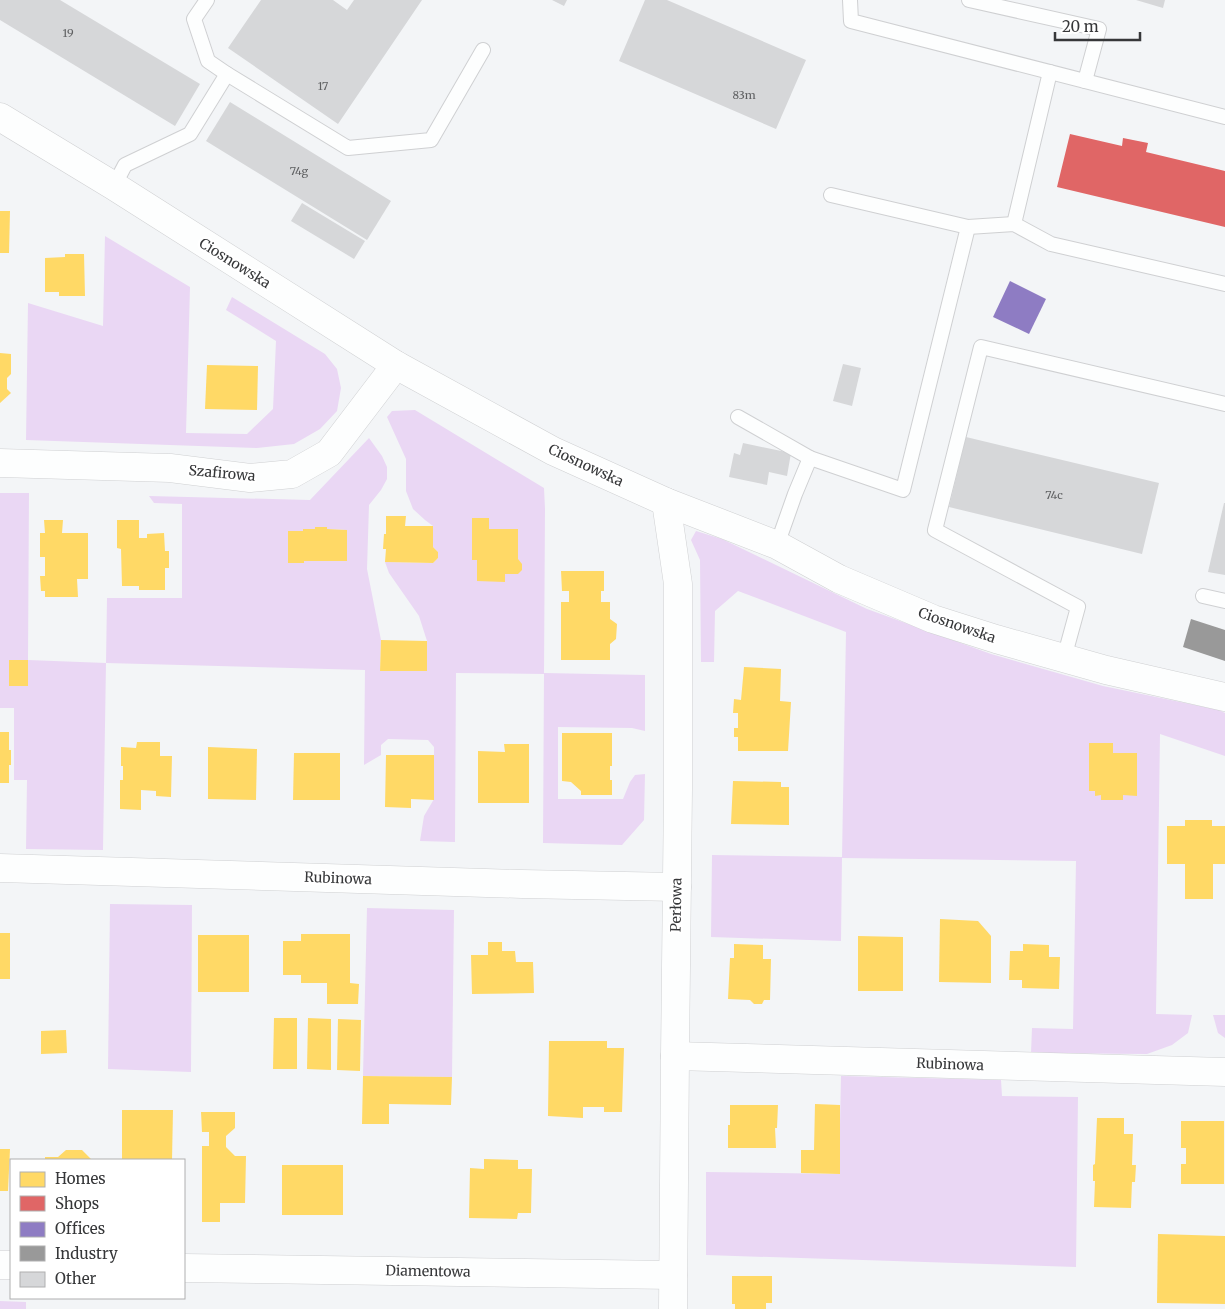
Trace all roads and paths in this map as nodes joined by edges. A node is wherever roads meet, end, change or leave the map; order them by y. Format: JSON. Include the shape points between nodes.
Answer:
{"nodes":[{"id":1,"x":207,"y":0,"type":"edge"},
{"id":2,"x":850,"y":0,"type":"edge"},
{"id":3,"x":969,"y":0,"type":"edge"},
{"id":4,"x":483,"y":50,"type":"dead end"},
{"id":5,"x":1050,"y":72,"type":"junction"},
{"id":6,"x":226,"y":74,"type":"junction"},
{"id":7,"x":1085,"y":81,"type":"junction"},
{"id":8,"x":0,"y":116,"type":"edge"},
{"id":9,"x":1225,"y":117,"type":"edge"},
{"id":10,"x":114,"y":186,"type":"junction"},
{"id":11,"x":831,"y":195,"type":"dead end"},
{"id":12,"x":1014,"y":224,"type":"junction"},
{"id":13,"x":968,"y":227,"type":"junction"},
{"id":14,"x":1225,"y":284,"type":"edge"},
{"id":15,"x":396,"y":365,"type":"junction"},
{"id":16,"x":1225,"y":404,"type":"edge"},
{"id":17,"x":738,"y":417,"type":"dead end"},
{"id":18,"x":810,"y":458,"type":"junction"},
{"id":19,"x":0,"y":463,"type":"edge"},
{"id":20,"x":666,"y":502,"type":"junction"},
{"id":21,"x":777,"y":545,"type":"junction"},
{"id":22,"x":1203,"y":596,"type":"dead end"},
{"id":23,"x":1225,"y":601,"type":"edge"},
{"id":24,"x":1064,"y":658,"type":"junction"},
{"id":25,"x":1225,"y":697,"type":"edge"},
{"id":26,"x":0,"y":868,"type":"edge"},
{"id":27,"x":677,"y":887,"type":"junction"},
{"id":28,"x":674,"y":1056,"type":"junction"},
{"id":29,"x":1225,"y":1072,"type":"edge"},
{"id":30,"x":185,"y":1268,"type":"edge"},
{"id":31,"x":673,"y":1275,"type":"junction"},
{"id":32,"x":673,"y":1309,"type":"edge"}],
"edges":[{"from":1,"to":6,"type":"lane","via":[[194,19],[208,61]]},
{"from":2,"to":5,"type":"lane","via":[[851,21]]},
{"from":3,"to":7,"type":"lane","via":[[1099,29]]},
{"from":4,"to":6,"type":"lane","via":[[430,140],[348,148]]},
{"from":5,"to":7,"type":"lane"},
{"from":5,"to":12,"type":"lane"},
{"from":6,"to":10,"type":"lane","via":[[190,134],[126,165]]},
{"from":7,"to":9,"type":"lane"},
{"from":8,"to":10,"type":"street","name":"Ciosnowska"},
{"from":10,"to":15,"type":"street","name":"Ciosnowska"},
{"from":11,"to":13,"type":"lane"},
{"from":12,"to":13,"type":"lane"},
{"from":12,"to":14,"type":"lane","via":[[1051,244]]},
{"from":13,"to":18,"type":"lane","via":[[903,490]]},
{"from":15,"to":19,"type":"street","name":"Szafirowa","via":[[329,453],[292,474],[250,478],[170,468]]},
{"from":15,"to":20,"type":"street","name":"Ciosnowska","via":[[553,451]]},
{"from":16,"to":24,"type":"lane","via":[[981,347],[935,530],[1078,607]]},
{"from":17,"to":18,"type":"lane"},
{"from":18,"to":21,"type":"lane"},
{"from":20,"to":21,"type":"street","name":"Ciosnowska"},
{"from":20,"to":27,"type":"street","name":"Perłowa","via":[[678,584]]},
{"from":21,"to":24,"type":"street","name":"Ciosnowska","via":[[839,579],[933,619]]},
{"from":22,"to":23,"type":"lane"},
{"from":24,"to":25,"type":"street","name":"Ciosnowska"},
{"from":26,"to":27,"type":"street","name":"Rubinowa"},
{"from":27,"to":28,"type":"street","name":"Perłowa"},
{"from":28,"to":29,"type":"street","name":"Rubinowa"},
{"from":28,"to":31,"type":"street","name":"Perłowa"},
{"from":30,"to":31,"type":"street","name":"Diamentowa"},
{"from":31,"to":32,"type":"street","name":"Perłowa"}]}
